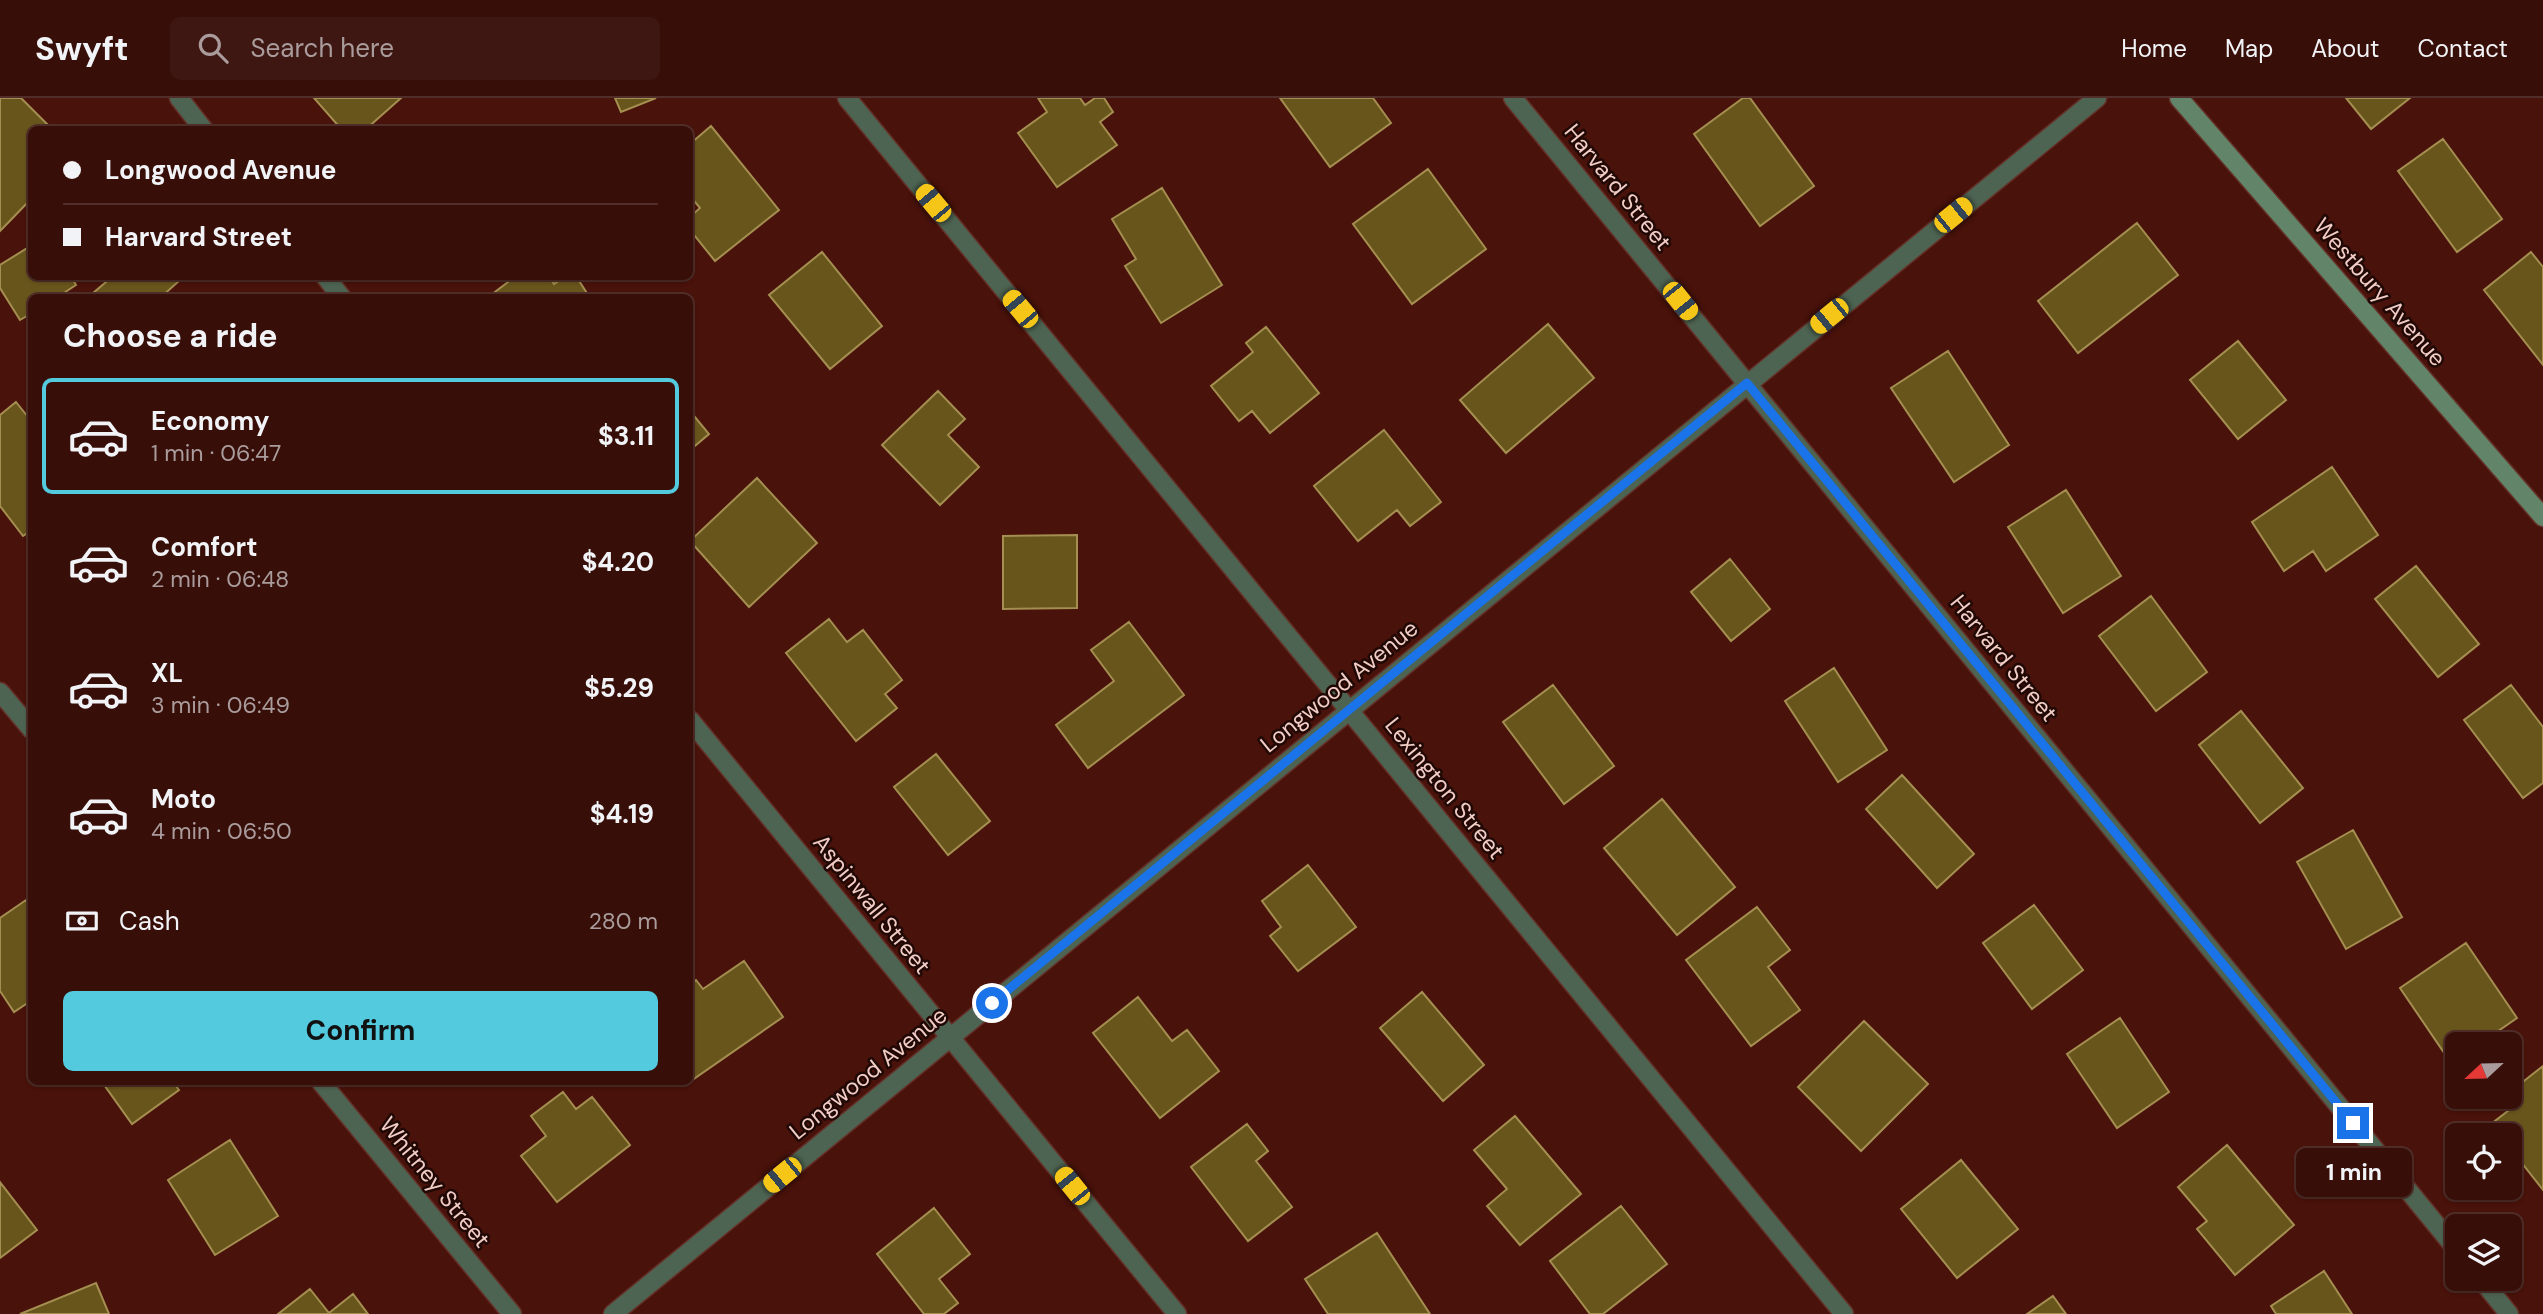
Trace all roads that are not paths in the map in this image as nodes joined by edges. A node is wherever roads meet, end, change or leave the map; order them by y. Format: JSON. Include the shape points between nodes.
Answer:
{"nodes":[{"id":1,"x":178,"y":98,"type":"edge"},
{"id":2,"x":846,"y":98,"type":"edge"},
{"id":3,"x":1513,"y":98,"type":"edge"},
{"id":4,"x":2097,"y":98,"type":"edge"},
{"id":5,"x":2179,"y":98,"type":"edge"},
{"id":6,"x":201,"y":126,"type":"edge"},
{"id":7,"x":328,"y":280,"type":"edge"},
{"id":8,"x":339,"y":294,"type":"edge"},
{"id":9,"x":1747,"y":383,"type":"junction"},
{"id":10,"x":2543,"y":517,"type":"edge"},
{"id":11,"x":0,"y":692,"type":"edge"},
{"id":12,"x":1349,"y":709,"type":"junction"},
{"id":13,"x":693,"y":724,"type":"edge"},
{"id":14,"x":28,"y":725,"type":"edge"},
{"id":15,"x":950,"y":1037,"type":"junction"},
{"id":16,"x":323,"y":1085,"type":"edge"},
{"id":17,"x":2445,"y":1235,"type":"edge"},
{"id":18,"x":2491,"y":1291,"type":"edge"},
{"id":19,"x":512,"y":1314,"type":"edge"},
{"id":20,"x":613,"y":1314,"type":"edge"},
{"id":21,"x":1177,"y":1314,"type":"edge"},
{"id":22,"x":1844,"y":1314,"type":"edge"},
{"id":23,"x":2510,"y":1314,"type":"edge"}],
"edges":[{"from":1,"to":6,"type":"street"},
{"from":2,"to":12,"type":"street","name":"Lexington Street"},
{"from":3,"to":9,"type":"street","name":"Harvard Street"},
{"from":4,"to":9,"type":"street","name":"Longwood Avenue"},
{"from":5,"to":10,"type":"main road","name":"Westbury Avenue"},
{"from":7,"to":8,"type":"street"},
{"from":9,"to":12,"type":"street","name":"Longwood Avenue"},
{"from":9,"to":17,"type":"street","name":"Harvard Street"},
{"from":11,"to":14,"type":"street"},
{"from":12,"to":15,"type":"street","name":"Longwood Avenue"},
{"from":12,"to":22,"type":"street","name":"Lexington Street"},
{"from":13,"to":15,"type":"street","name":"Aspinwall Street"},
{"from":15,"to":20,"type":"street","name":"Longwood Avenue"},
{"from":15,"to":21,"type":"street","name":"Aspinwall Street"},
{"from":16,"to":19,"type":"street","name":"Whitney Street"},
{"from":18,"to":23,"type":"street"}]}
